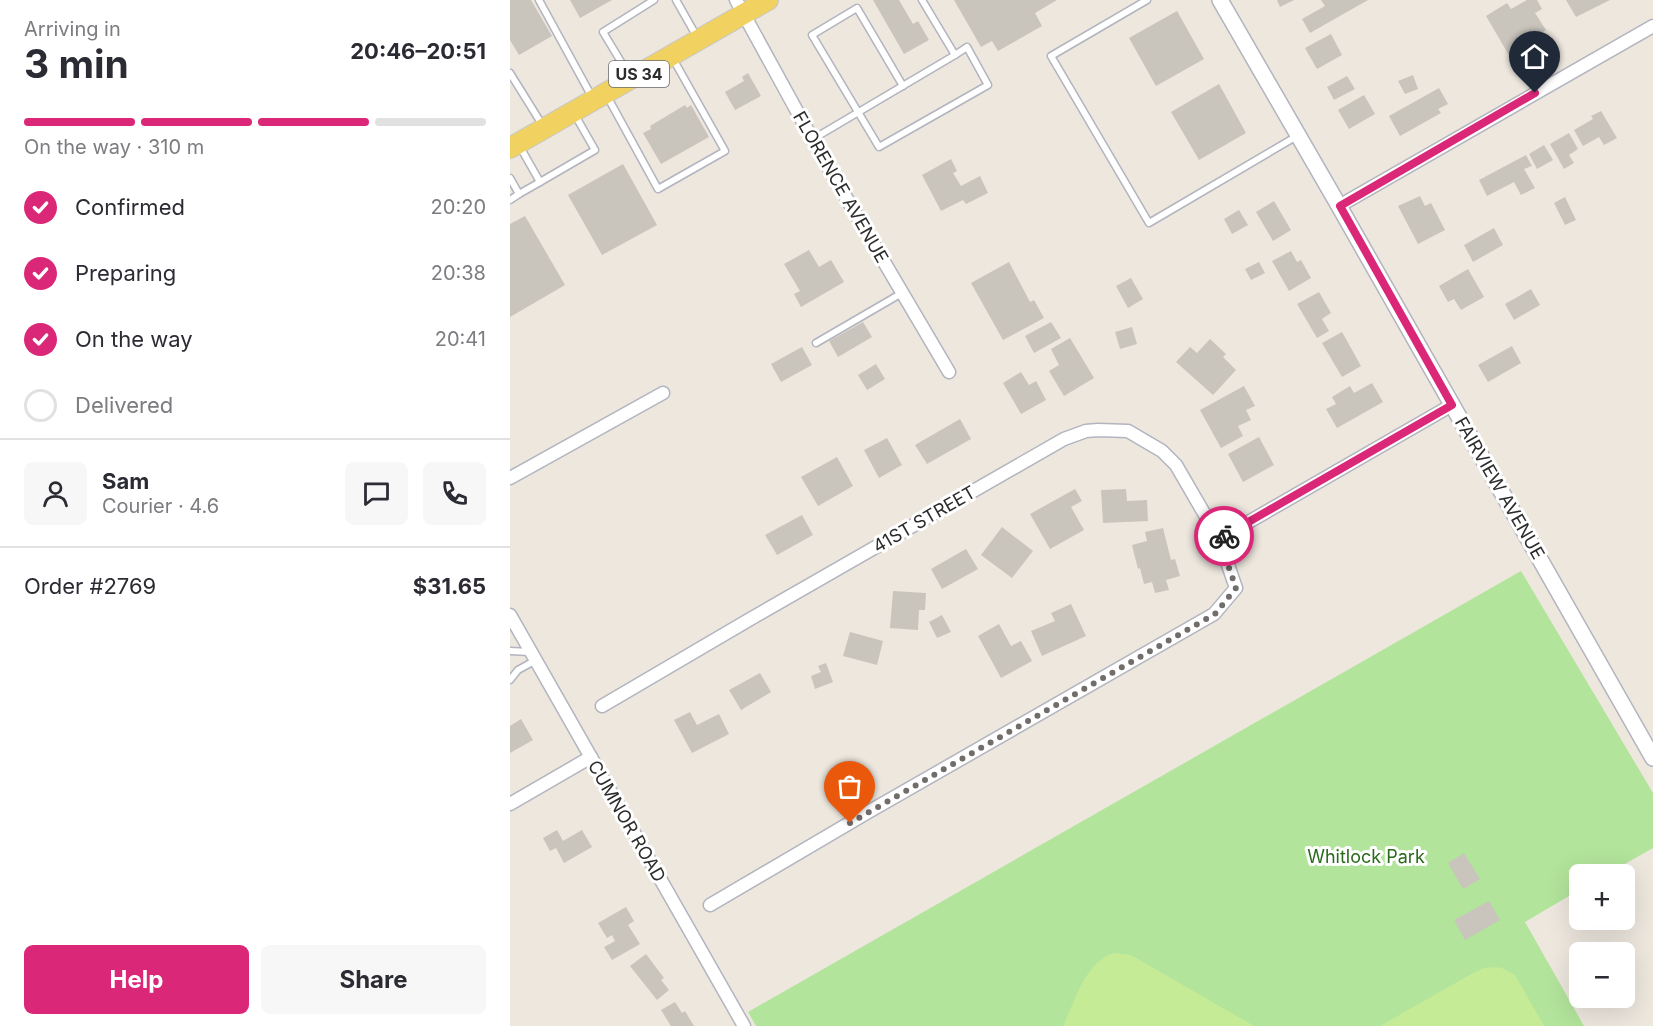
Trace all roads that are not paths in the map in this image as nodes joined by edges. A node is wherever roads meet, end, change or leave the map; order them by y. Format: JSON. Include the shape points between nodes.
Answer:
{"nodes":[{"id":1,"x":538,"y":0,"type":"edge"},
{"id":2,"x":654,"y":0,"type":"edge"},
{"id":3,"x":676,"y":0,"type":"edge"},
{"id":4,"x":768,"y":0,"type":"edge"},
{"id":5,"x":922,"y":0,"type":"edge"},
{"id":6,"x":1147,"y":0,"type":"edge"},
{"id":7,"x":1220,"y":0,"type":"edge"},
{"id":8,"x":740,"y":7,"type":"edge"},
{"id":9,"x":1653,"y":26,"type":"edge"},
{"id":10,"x":699,"y":40,"type":"junction"},
{"id":11,"x":955,"y":55,"type":"junction"},
{"id":12,"x":672,"y":56,"type":"junction"},
{"id":13,"x":510,"y":73,"type":"edge"},
{"id":14,"x":631,"y":79,"type":"junction"},
{"id":15,"x":903,"y":86,"type":"junction"},
{"id":16,"x":600,"y":97,"type":"junction"},
{"id":17,"x":573,"y":112,"type":"junction"},
{"id":18,"x":858,"y":112,"type":"junction"},
{"id":19,"x":544,"y":129,"type":"junction"},
{"id":20,"x":1299,"y":135,"type":"junction"},
{"id":21,"x":812,"y":139,"type":"junction"},
{"id":22,"x":514,"y":146,"type":"edge"},
{"id":23,"x":510,"y":178,"type":"edge"},
{"id":24,"x":540,"y":182,"type":"junction"},
{"id":25,"x":519,"y":194,"type":"junction"},
{"id":26,"x":510,"y":200,"type":"edge"},
{"id":27,"x":1340,"y":206,"type":"junction"},
{"id":28,"x":903,"y":293,"type":"junction"},
{"id":29,"x":816,"y":343,"type":"dead end"},
{"id":30,"x":949,"y":372,"type":"dead end"},
{"id":31,"x":663,"y":393,"type":"dead end"},
{"id":32,"x":1452,"y":405,"type":"junction"},
{"id":33,"x":510,"y":478,"type":"edge"},
{"id":34,"x":1219,"y":539,"type":"junction"},
{"id":35,"x":510,"y":615,"type":"edge"},
{"id":36,"x":510,"y":651,"type":"edge"},
{"id":37,"x":533,"y":656,"type":"junction"},
{"id":38,"x":510,"y":680,"type":"edge"},
{"id":39,"x":602,"y":706,"type":"dead end"},
{"id":40,"x":591,"y":757,"type":"junction"},
{"id":41,"x":1653,"y":758,"type":"edge"},
{"id":42,"x":510,"y":804,"type":"edge"},
{"id":43,"x":710,"y":905,"type":"dead end"},
{"id":44,"x":744,"y":1026,"type":"edge"}],
"edges":[{"from":1,"to":16,"type":"lane"},
{"from":2,"to":14,"type":"lane","via":[[603,32]]},
{"from":3,"to":10,"type":"lane"},
{"from":4,"to":8,"type":"main road","number":"US 34"},
{"from":5,"to":11,"type":"lane"},
{"from":6,"to":20,"type":"lane","via":[[1051,56],[1149,223]]},
{"from":7,"to":20,"type":"street","name":"FAIRVIEW AVENUE"},
{"from":8,"to":10,"type":"main road","number":"US 34"},
{"from":8,"to":21,"type":"street","name":"FLORENCE AVENUE"},
{"from":9,"to":27,"type":"street"},
{"from":10,"to":12,"type":"main road","number":"US 34"},
{"from":11,"to":15,"type":"lane"},
{"from":11,"to":18,"type":"lane","via":[[967,47],[988,85],[879,147]]},
{"from":12,"to":14,"type":"main road","number":"US 34"},
{"from":12,"to":16,"type":"lane","via":[[725,151],[658,189]]},
{"from":13,"to":19,"type":"lane"},
{"from":14,"to":16,"type":"main road","number":"US 34"},
{"from":15,"to":18,"type":"lane"},
{"from":15,"to":18,"type":"lane","via":[[857,8],[812,35]]},
{"from":16,"to":17,"type":"main road","number":"US 34"},
{"from":17,"to":19,"type":"main road","number":"US 34"},
{"from":17,"to":24,"type":"lane","via":[[595,150]]},
{"from":18,"to":21,"type":"lane"},
{"from":19,"to":22,"type":"main road","number":"US 34"},
{"from":20,"to":27,"type":"street","name":"FAIRVIEW AVENUE"},
{"from":21,"to":28,"type":"street","name":"FLORENCE AVENUE"},
{"from":22,"to":24,"type":"lane"},
{"from":23,"to":25,"type":"lane"},
{"from":24,"to":25,"type":"lane"},
{"from":25,"to":26,"type":"lane"},
{"from":27,"to":32,"type":"street","name":"FAIRVIEW AVENUE"},
{"from":28,"to":29,"type":"lane"},
{"from":28,"to":30,"type":"street","name":"FLORENCE AVENUE"},
{"from":31,"to":33,"type":"street"},
{"from":32,"to":34,"type":"street"},
{"from":32,"to":41,"type":"street","name":"FAIRVIEW AVENUE"},
{"from":34,"to":39,"type":"street","name":"41ST STREET","via":[[1176,465],[1162,451],[1128,431],[1086,431],[1049,447]]},
{"from":34,"to":43,"type":"street","name":"41ST STREET","via":[[1236,588],[1215,614]]},
{"from":35,"to":37,"type":"street","name":"CUMNOR ROAD"},
{"from":36,"to":37,"type":"lane"},
{"from":37,"to":38,"type":"lane"},
{"from":37,"to":40,"type":"street","name":"CUMNOR ROAD"},
{"from":40,"to":42,"type":"street"},
{"from":40,"to":44,"type":"street","name":"CUMNOR ROAD"}]}
